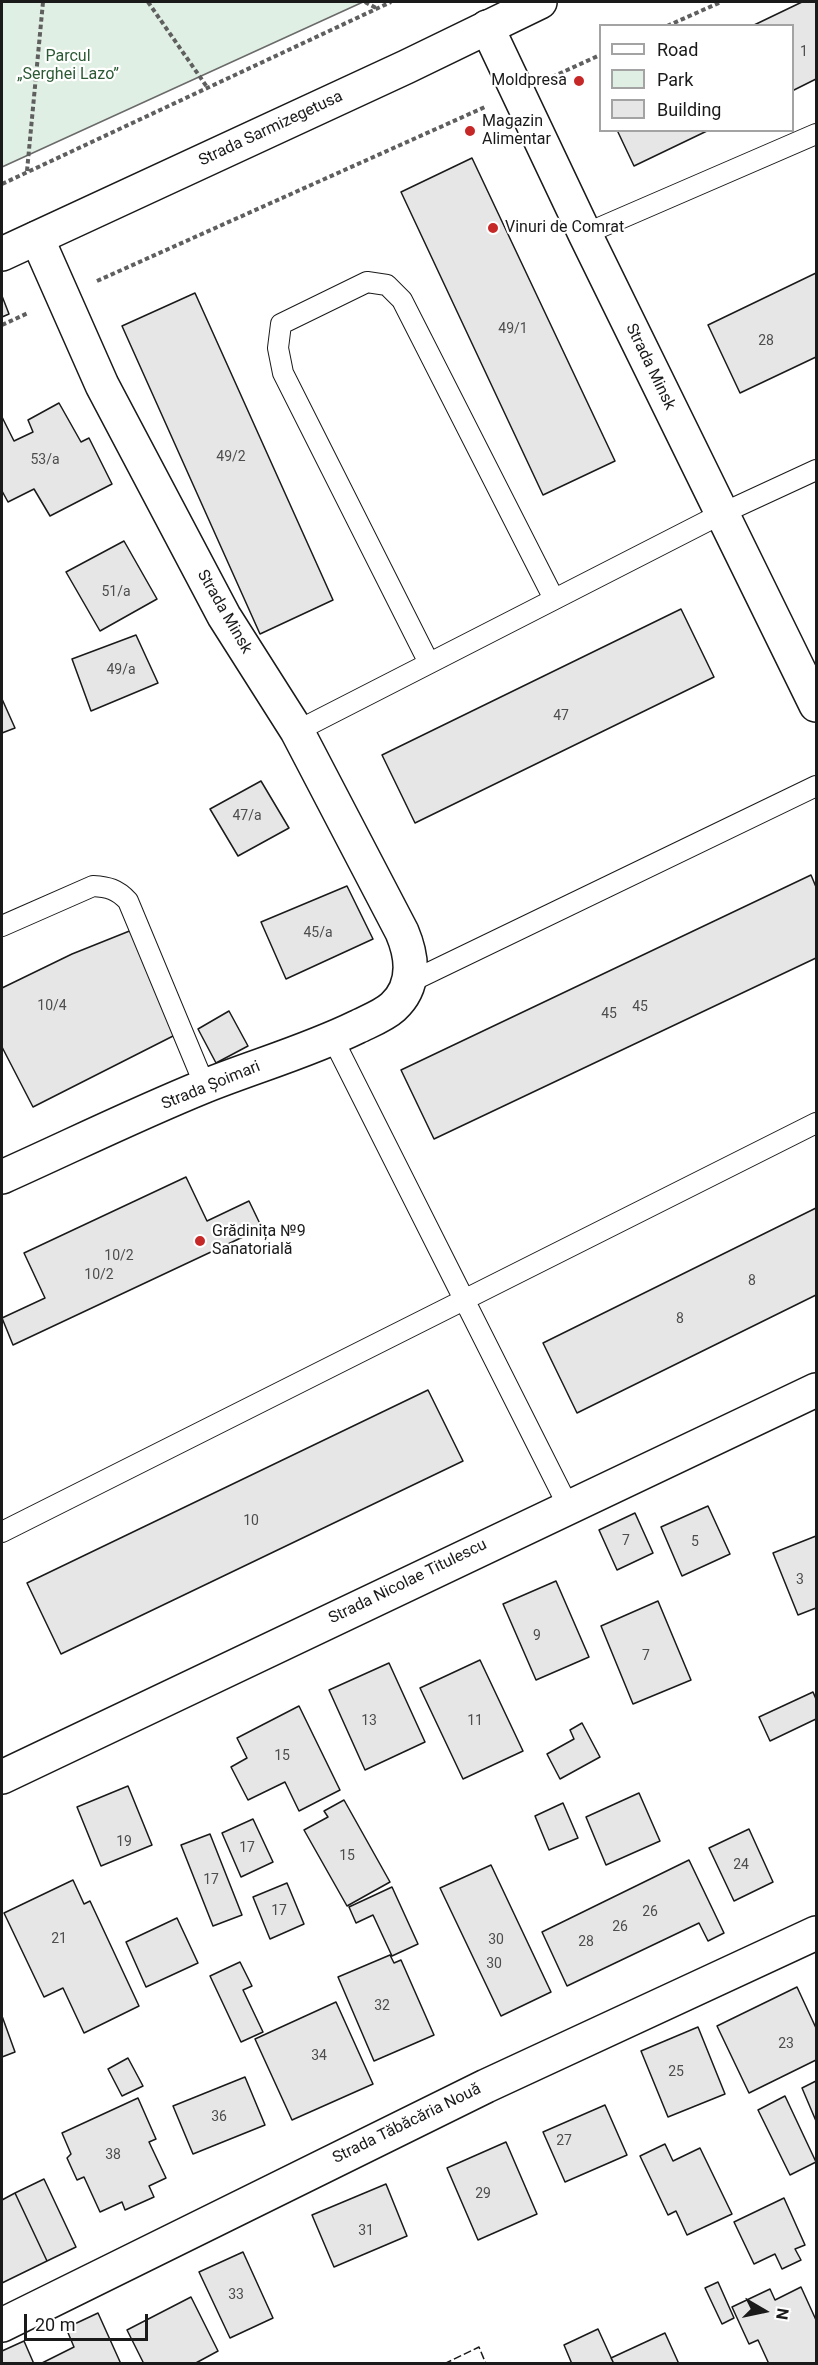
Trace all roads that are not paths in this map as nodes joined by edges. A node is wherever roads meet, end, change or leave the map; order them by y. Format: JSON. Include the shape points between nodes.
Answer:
{"nodes":[{"id":1,"x":540,"y":2,"type":"edge"},
{"id":2,"x":487,"y":27,"type":"junction"},
{"id":3,"x":816,"y":134,"type":"edge"},
{"id":4,"x":585,"y":234,"type":"junction"},
{"id":5,"x":37,"y":238,"type":"junction"},
{"id":6,"x":2,"y":254,"type":"edge"},
{"id":7,"x":816,"y":470,"type":"edge"},
{"id":8,"x":723,"y":513,"type":"junction"},
{"id":9,"x":554,"y":599,"type":"junction"},
{"id":10,"x":429,"y":663,"type":"junction"},
{"id":11,"x":816,"y":705,"type":"edge"},
{"id":12,"x":297,"y":731,"type":"junction"},
{"id":13,"x":816,"y":786,"type":"edge"},
{"id":14,"x":2,"y":926,"type":"edge"},
{"id":15,"x":408,"y":983,"type":"junction"},
{"id":16,"x":333,"y":1039,"type":"junction"},
{"id":17,"x":205,"y":1086,"type":"junction"},
{"id":18,"x":816,"y":1123,"type":"edge"},
{"id":19,"x":2,"y":1177,"type":"edge"},
{"id":20,"x":463,"y":1301,"type":"junction"},
{"id":21,"x":816,"y":1390,"type":"edge"},
{"id":22,"x":568,"y":1506,"type":"junction"},
{"id":23,"x":2,"y":1532,"type":"edge"},
{"id":24,"x":2,"y":1777,"type":"edge"},
{"id":25,"x":816,"y":1933,"type":"edge"},
{"id":26,"x":2,"y":2325,"type":"edge"}],
"edges":[{"from":1,"to":2,"type":"street","name":"Strada Sarmizegetusa"},
{"from":2,"to":4,"type":"street","name":"Strada Minsk"},
{"from":2,"to":5,"type":"street","name":"Strada Sarmizegetusa"},
{"from":3,"to":4,"type":"lane"},
{"from":4,"to":8,"type":"street","name":"Strada Minsk"},
{"from":5,"to":6,"type":"street","name":"Strada Sarmizegetusa"},
{"from":5,"to":12,"type":"street","name":"Strada Minsk","via":[[102,385],[224,616]]},
{"from":7,"to":8,"type":"lane"},
{"from":8,"to":9,"type":"lane"},
{"from":8,"to":11,"type":"street","name":"Strada Minsk"},
{"from":9,"to":10,"type":"lane"},
{"from":9,"to":10,"type":"lane","via":[[402,300],[387,285],[368,282],[281,324],[278,348],[283,373]]},
{"from":10,"to":12,"type":"lane"},
{"from":12,"to":15,"type":"street","name":"Strada Minsk","via":[[402,932],[411,957]]},
{"from":13,"to":15,"type":"lane"},
{"from":14,"to":17,"type":"lane","via":[[93,886],[121,893],[128,901]]},
{"from":15,"to":16,"type":"street","name":"Strada Șoimari","via":[[402,996],[385,1013]]},
{"from":16,"to":17,"type":"street","name":"Strada Șoimari"},
{"from":16,"to":20,"type":"lane"},
{"from":17,"to":19,"type":"street","name":"Strada Șoimari"},
{"from":18,"to":20,"type":"lane"},
{"from":20,"to":22,"type":"lane"},
{"from":20,"to":23,"type":"lane"},
{"from":21,"to":22,"type":"street","name":"Strada Nicolae Titulescu"},
{"from":22,"to":24,"type":"street","name":"Strada Nicolae Titulescu"},
{"from":25,"to":26,"type":"street","name":"Strada Tăbăcăria Nouă","via":[[486,2086]]}]}
